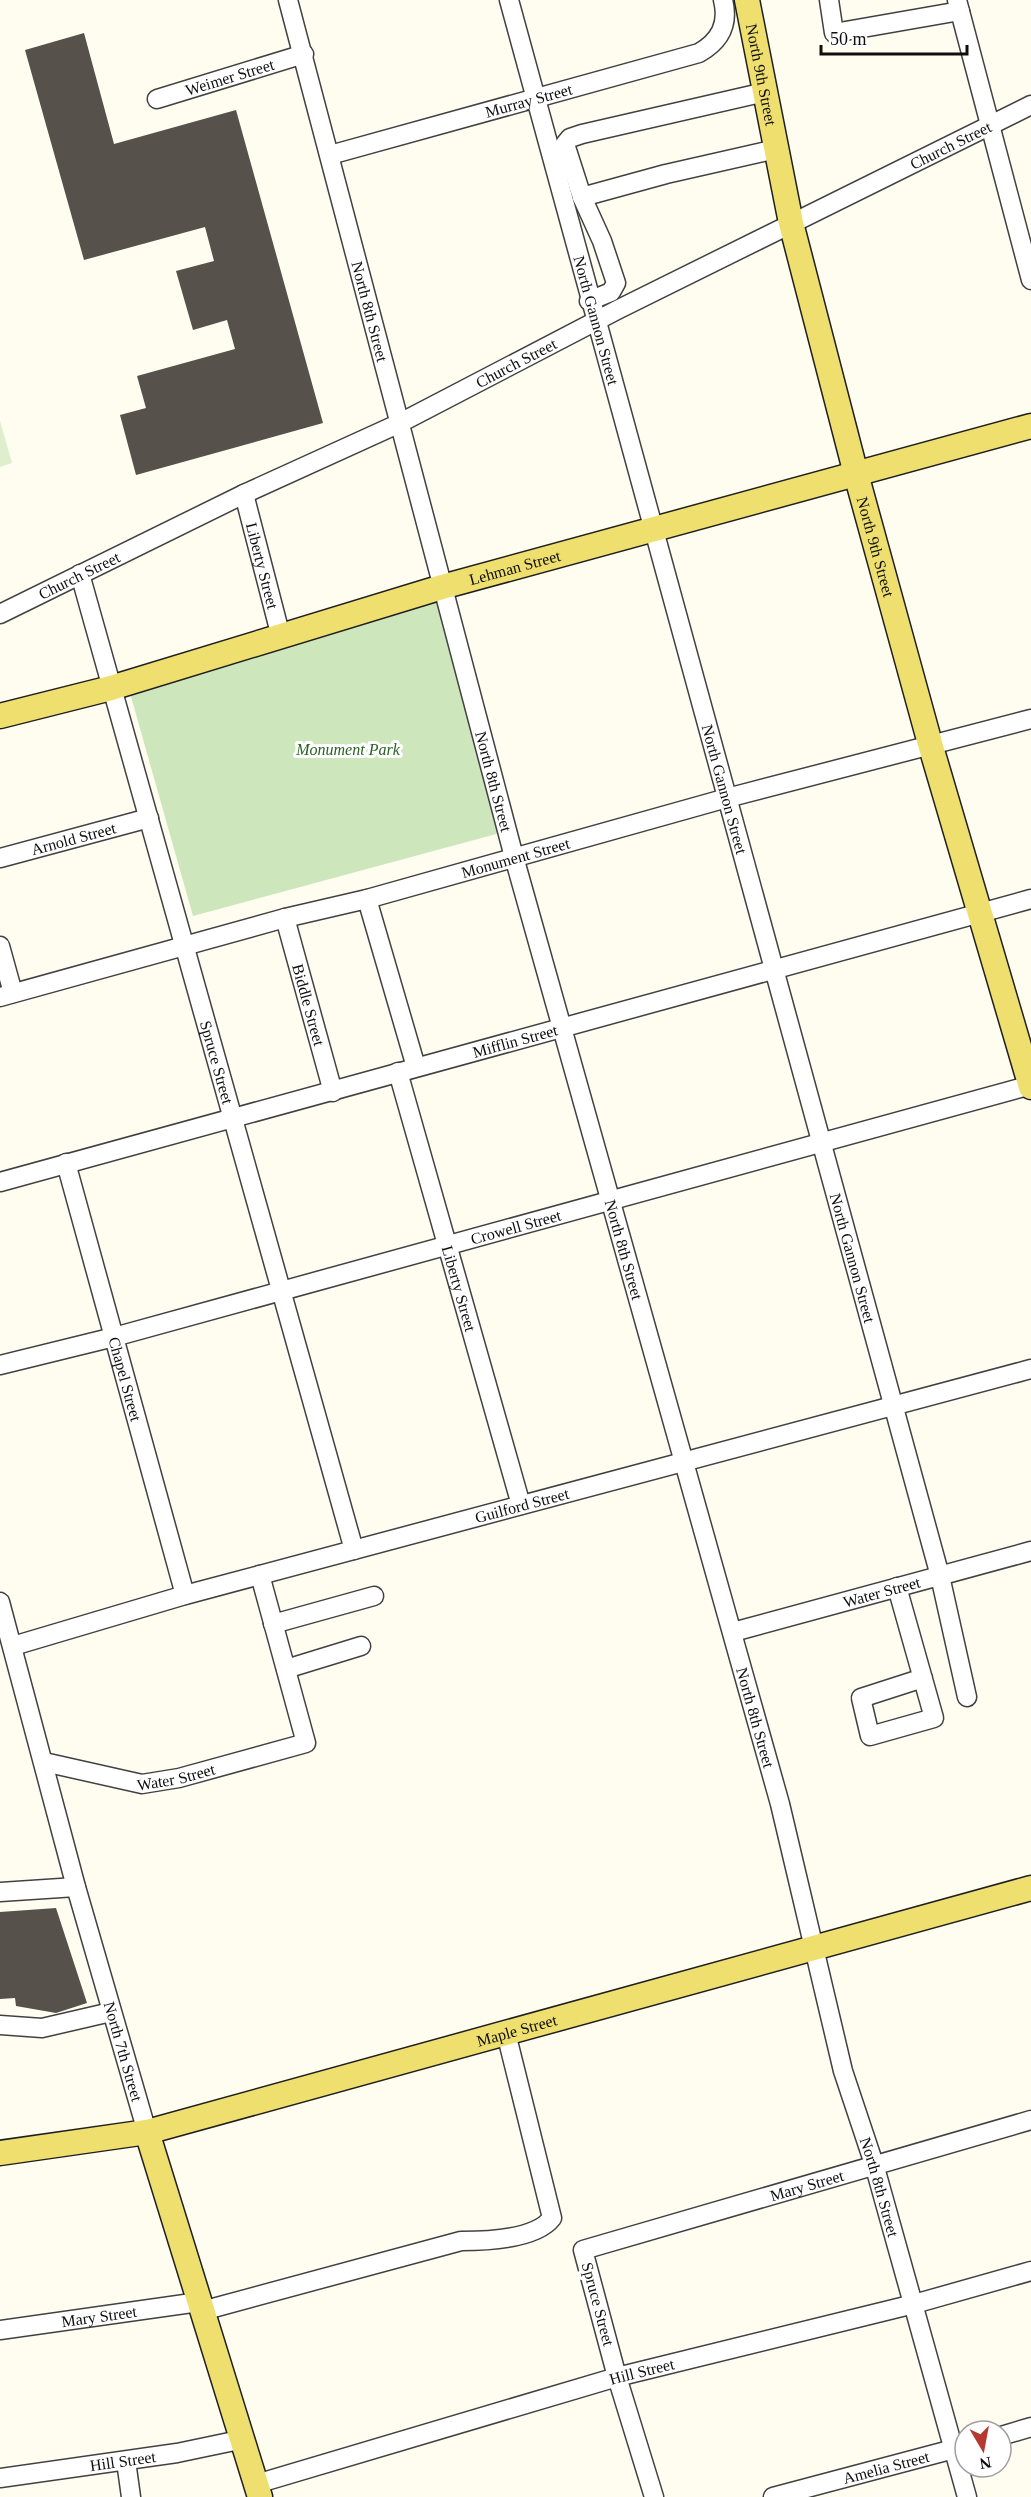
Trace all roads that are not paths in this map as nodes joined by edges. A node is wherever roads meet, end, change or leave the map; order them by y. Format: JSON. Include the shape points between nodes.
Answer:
{"nodes":[{"id":1,"x":288,"y":0,"type":"edge"},
{"id":2,"x":509,"y":0,"type":"edge"},
{"id":3,"x":723,"y":0,"type":"edge"},
{"id":4,"x":747,"y":0,"type":"edge"},
{"id":5,"x":829,"y":0,"type":"edge"},
{"id":6,"x":959,"y":5,"type":"edge"},
{"id":7,"x":304,"y":54,"type":"junction"},
{"id":8,"x":765,"y":92,"type":"junction"},
{"id":9,"x":156,"y":99,"type":"dead end"},
{"id":10,"x":536,"y":99,"type":"junction"},
{"id":11,"x":1031,"y":105,"type":"edge"},
{"id":12,"x":989,"y":126,"type":"junction"},
{"id":13,"x":776,"y":149,"type":"junction"},
{"id":14,"x":330,"y":155,"type":"junction"},
{"id":15,"x":582,"y":197,"type":"junction"},
{"id":16,"x":791,"y":224,"type":"junction"},
{"id":17,"x":1031,"y":280,"type":"edge"},
{"id":18,"x":589,"y":301,"type":"junction"},
{"id":19,"x":595,"y":322,"type":"junction"},
{"id":20,"x":400,"y":423,"type":"junction"},
{"id":21,"x":1031,"y":426,"type":"edge"},
{"id":22,"x":856,"y":474,"type":"junction"},
{"id":23,"x":244,"y":494,"type":"junction"},
{"id":24,"x":654,"y":529,"type":"junction"},
{"id":25,"x":80,"y":574,"type":"junction"},
{"id":26,"x":442,"y":587,"type":"junction"},
{"id":27,"x":0,"y":614,"type":"edge"},
{"id":28,"x":281,"y":637,"type":"junction"},
{"id":29,"x":111,"y":688,"type":"junction"},
{"id":30,"x":0,"y":716,"type":"edge"},
{"id":31,"x":1031,"y":719,"type":"edge"},
{"id":32,"x":931,"y":747,"type":"junction"},
{"id":33,"x":727,"y":798,"type":"junction"},
{"id":34,"x":149,"y":818,"type":"junction"},
{"id":35,"x":514,"y":857,"type":"junction"},
{"id":36,"x":0,"y":858,"type":"edge"},
{"id":37,"x":367,"y":899,"type":"junction"},
{"id":38,"x":1031,"y":899,"type":"edge"},
{"id":39,"x":981,"y":913,"type":"junction"},
{"id":40,"x":285,"y":918,"type":"junction"},
{"id":41,"x":0,"y":946,"type":"edge"},
{"id":42,"x":184,"y":946,"type":"junction"},
{"id":43,"x":774,"y":970,"type":"junction"},
{"id":44,"x":6,"y":995,"type":"edge"},
{"id":45,"x":564,"y":1028,"type":"junction"},
{"id":46,"x":407,"y":1069,"type":"junction"},
{"id":47,"x":1031,"y":1085,"type":"edge"},
{"id":48,"x":333,"y":1092,"type":"junction"},
{"id":49,"x":233,"y":1119,"type":"junction"},
{"id":50,"x":822,"y":1143,"type":"junction"},
{"id":51,"x":66,"y":1163,"type":"junction"},
{"id":52,"x":0,"y":1182,"type":"edge"},
{"id":53,"x":609,"y":1202,"type":"junction"},
{"id":54,"x":448,"y":1245,"type":"junction"},
{"id":55,"x":281,"y":1291,"type":"junction"},
{"id":56,"x":114,"y":1337,"type":"junction"},
{"id":57,"x":0,"y":1365,"type":"edge"},
{"id":58,"x":1031,"y":1369,"type":"edge"},
{"id":59,"x":894,"y":1406,"type":"junction"},
{"id":60,"x":684,"y":1463,"type":"junction"},
{"id":61,"x":521,"y":1505,"type":"junction"},
{"id":62,"x":354,"y":1550,"type":"junction"},
{"id":63,"x":1031,"y":1551,"type":"edge"},
{"id":64,"x":260,"y":1575,"type":"junction"},
{"id":65,"x":940,"y":1576,"type":"junction"},
{"id":66,"x":897,"y":1587,"type":"junction"},
{"id":67,"x":185,"y":1595,"type":"junction"},
{"id":68,"x":374,"y":1596,"type":"dead end"},
{"id":69,"x":0,"y":1602,"type":"edge"},
{"id":70,"x":273,"y":1624,"type":"junction"},
{"id":71,"x":733,"y":1632,"type":"junction"},
{"id":72,"x":13,"y":1646,"type":"junction"},
{"id":73,"x":361,"y":1646,"type":"dead end"},
{"id":74,"x":286,"y":1669,"type":"junction"},
{"id":75,"x":923,"y":1678,"type":"dead end"},
{"id":76,"x":967,"y":1696,"type":"dead end"},
{"id":77,"x":44,"y":1762,"type":"junction"},
{"id":78,"x":76,"y":1887,"type":"junction"},
{"id":79,"x":1031,"y":1888,"type":"edge"},
{"id":80,"x":0,"y":1892,"type":"edge"},
{"id":81,"x":813,"y":1948,"type":"junction"},
{"id":82,"x":111,"y":2012,"type":"junction"},
{"id":83,"x":0,"y":2025,"type":"edge"},
{"id":84,"x":506,"y":2033,"type":"junction"},
{"id":85,"x":1031,"y":2120,"type":"edge"},
{"id":86,"x":147,"y":2132,"type":"junction"},
{"id":87,"x":0,"y":2153,"type":"edge"},
{"id":88,"x":874,"y":2164,"type":"junction"},
{"id":89,"x":583,"y":2250,"type":"joint"},
{"id":90,"x":1031,"y":2271,"type":"edge"},
{"id":91,"x":914,"y":2304,"type":"junction"},
{"id":92,"x":200,"y":2306,"type":"junction"},
{"id":93,"x":0,"y":2330,"type":"edge"},
{"id":94,"x":617,"y":2377,"type":"junction"},
{"id":95,"x":1031,"y":2427,"type":"edge"},
{"id":96,"x":953,"y":2429,"type":"edge"},
{"id":97,"x":1013,"y":2432,"type":"edge"},
{"id":98,"x":244,"y":2439,"type":"junction"},
{"id":99,"x":953,"y":2450,"type":"edge"},
{"id":100,"x":126,"y":2461,"type":"junction"},
{"id":101,"x":0,"y":2478,"type":"edge"},
{"id":102,"x":964,"y":2479,"type":"edge"},
{"id":103,"x":258,"y":2491,"type":"edge"},
{"id":104,"x":131,"y":2497,"type":"edge"},
{"id":105,"x":654,"y":2497,"type":"edge"},
{"id":106,"x":773,"y":2497,"type":"edge"},
{"id":107,"x":967,"y":2497,"type":"edge"}],
"edges":[{"from":1,"to":7,"type":"street","name":"North 8th Street"},
{"from":2,"to":10,"type":"street","name":"North Gannon Street"},
{"from":3,"to":10,"type":"street","name":"Murray Street","via":[[725,21],[720,35],[699,53]]},
{"from":4,"to":8,"type":"main road","name":"North 9th Street"},
{"from":5,"to":6,"type":"street","via":[[834,33]]},
{"from":6,"to":12,"type":"street"},
{"from":7,"to":9,"type":"street","name":"Weimer Street"},
{"from":7,"to":14,"type":"street","name":"North 8th Street"},
{"from":8,"to":13,"type":"main road","name":"North 9th Street"},
{"from":8,"to":15,"type":"street","via":[[570,138],[565,144]]},
{"from":10,"to":14,"type":"street","name":"Murray Street"},
{"from":10,"to":18,"type":"street","name":"North Gannon Street"},
{"from":11,"to":12,"type":"street","name":"Church Street"},
{"from":12,"to":16,"type":"street","name":"Church Street"},
{"from":12,"to":17,"type":"street"},
{"from":13,"to":15,"type":"street"},
{"from":13,"to":16,"type":"main road","name":"North 9th Street"},
{"from":14,"to":20,"type":"street","name":"North 8th Street"},
{"from":15,"to":18,"type":"street","via":[[616,283],[611,292]]},
{"from":16,"to":19,"type":"street","name":"Church Street"},
{"from":16,"to":22,"type":"main road","name":"North 9th Street"},
{"from":18,"to":19,"type":"street","name":"North Gannon Street"},
{"from":19,"to":20,"type":"street","name":"Church Street"},
{"from":19,"to":24,"type":"street","name":"North Gannon Street"},
{"from":20,"to":23,"type":"street","name":"Church Street"},
{"from":20,"to":26,"type":"street","name":"North 8th Street"},
{"from":21,"to":22,"type":"main road","name":"Lehman Street"},
{"from":22,"to":24,"type":"main road","name":"Lehman Street"},
{"from":22,"to":32,"type":"main road","name":"North 9th Street"},
{"from":23,"to":25,"type":"street","name":"Church Street"},
{"from":23,"to":28,"type":"street","name":"Liberty Street"},
{"from":24,"to":26,"type":"main road","name":"Lehman Street"},
{"from":24,"to":33,"type":"street","name":"North Gannon Street"},
{"from":25,"to":27,"type":"street","name":"Church Street"},
{"from":25,"to":29,"type":"street","name":"Spruce Street"},
{"from":26,"to":28,"type":"main road","name":"Lehman Street"},
{"from":26,"to":35,"type":"street","name":"North 8th Street"},
{"from":28,"to":29,"type":"main road","name":"Lehman Street"},
{"from":29,"to":30,"type":"main road","name":"Lehman Street"},
{"from":29,"to":34,"type":"street","name":"Spruce Street"},
{"from":31,"to":32,"type":"street","name":"Monument Street"},
{"from":32,"to":33,"type":"street","name":"Monument Street"},
{"from":32,"to":39,"type":"main road","name":"North 9th Street"},
{"from":33,"to":35,"type":"street","name":"Monument Street"},
{"from":33,"to":43,"type":"street","name":"North Gannon Street"},
{"from":34,"to":36,"type":"street","name":"Arnold Street"},
{"from":34,"to":42,"type":"street","name":"Spruce Street"},
{"from":35,"to":37,"type":"street","name":"Monument Street"},
{"from":35,"to":45,"type":"street","name":"North 8th Street"},
{"from":37,"to":40,"type":"street","name":"Monument Street"},
{"from":37,"to":46,"type":"street","name":"Liberty Street"},
{"from":38,"to":39,"type":"street","name":"Mifflin Street"},
{"from":39,"to":43,"type":"street","name":"Mifflin Street"},
{"from":39,"to":47,"type":"main road","name":"North 9th Street"},
{"from":40,"to":42,"type":"street","name":"Monument Street"},
{"from":40,"to":48,"type":"street","name":"Biddle Street"},
{"from":41,"to":44,"type":"street"},
{"from":42,"to":44,"type":"street","name":"Monument Street"},
{"from":42,"to":49,"type":"street","name":"Spruce Street"},
{"from":43,"to":45,"type":"street","name":"Mifflin Street"},
{"from":43,"to":50,"type":"street","name":"North Gannon Street"},
{"from":45,"to":46,"type":"street","name":"Mifflin Street"},
{"from":45,"to":53,"type":"street","name":"North 8th Street"},
{"from":46,"to":48,"type":"street","name":"Mifflin Street"},
{"from":46,"to":54,"type":"street","name":"Liberty Street"},
{"from":47,"to":50,"type":"street","name":"Crowell Street"},
{"from":48,"to":49,"type":"street","name":"Mifflin Street"},
{"from":49,"to":51,"type":"street","name":"Mifflin Street"},
{"from":49,"to":55,"type":"street","name":"Spruce Street"},
{"from":50,"to":53,"type":"street","name":"Crowell Street"},
{"from":50,"to":59,"type":"street","name":"North Gannon Street"},
{"from":51,"to":52,"type":"street","name":"Mifflin Street"},
{"from":51,"to":56,"type":"street","name":"Chapel Street"},
{"from":53,"to":54,"type":"street","name":"Crowell Street"},
{"from":53,"to":60,"type":"street","name":"North 8th Street"},
{"from":54,"to":55,"type":"street","name":"Crowell Street"},
{"from":54,"to":61,"type":"street","name":"Liberty Street"},
{"from":55,"to":56,"type":"street","name":"Crowell Street"},
{"from":55,"to":62,"type":"street","name":"Spruce Street"},
{"from":56,"to":57,"type":"street","name":"Crowell Street"},
{"from":56,"to":67,"type":"street","name":"Chapel Street"},
{"from":58,"to":59,"type":"street","name":"Guilford Street"},
{"from":59,"to":60,"type":"street","name":"Guilford Street"},
{"from":59,"to":65,"type":"street","name":"North Gannon Street"},
{"from":60,"to":61,"type":"street","name":"Guilford Street"},
{"from":60,"to":71,"type":"street","name":"North 8th Street"},
{"from":61,"to":62,"type":"street","name":"Guilford Street"},
{"from":62,"to":64,"type":"street","name":"Guilford Street"},
{"from":63,"to":65,"type":"street","name":"Water Street"},
{"from":64,"to":67,"type":"street","name":"Guilford Street"},
{"from":64,"to":70,"type":"street"},
{"from":65,"to":66,"type":"street","name":"Water Street"},
{"from":65,"to":76,"type":"street","name":"North Gannon Street"},
{"from":66,"to":71,"type":"street","name":"Water Street"},
{"from":66,"to":75,"type":"street"},
{"from":67,"to":72,"type":"street","name":"Guilford Street"},
{"from":68,"to":70,"type":"street"},
{"from":69,"to":72,"type":"street","name":"North 7th Street"},
{"from":70,"to":74,"type":"street"},
{"from":71,"to":81,"type":"street","name":"North 8th Street","via":[[780,1804]]},
{"from":72,"to":77,"type":"street","name":"North 7th Street"},
{"from":73,"to":74,"type":"street"},
{"from":74,"to":77,"type":"street","name":"Water Street","via":[[306,1743],[179,1778],[142,1784]]},
{"from":77,"to":78,"type":"street","name":"North 7th Street"},
{"from":78,"to":80,"type":"street"},
{"from":78,"to":82,"type":"street","name":"North 7th Street"},
{"from":79,"to":81,"type":"main road","name":"Maple Street"},
{"from":81,"to":84,"type":"main road","name":"Maple Street"},
{"from":81,"to":88,"type":"street","name":"North 8th Street","via":[[843,2071]]},
{"from":82,"to":83,"type":"street","via":[[42,2028]]},
{"from":82,"to":86,"type":"street","name":"North 7th Street"},
{"from":84,"to":86,"type":"main road","name":"Maple Street"},
{"from":84,"to":92,"type":"street","name":"Mary Street","via":[[552,2218],[544,2228],[492,2241],[461,2241]]},
{"from":85,"to":88,"type":"street","name":"Mary Street"},
{"from":86,"to":87,"type":"main road","name":"Maple Street"},
{"from":86,"to":92,"type":"main road","name":"North 7th Street"},
{"from":88,"to":89,"type":"street","name":"Mary Street"},
{"from":88,"to":91,"type":"street","name":"North 8th Street"},
{"from":89,"to":94,"type":"street","name":"Spruce Street"},
{"from":90,"to":91,"type":"street","name":"Hill Street"},
{"from":91,"to":94,"type":"street","name":"Hill Street"},
{"from":91,"to":96,"type":"street","name":"North 8th Street"},
{"from":92,"to":93,"type":"street","name":"Mary Street"},
{"from":92,"to":98,"type":"main road","name":"North 7th Street"},
{"from":94,"to":103,"type":"street","name":"Hill Street"},
{"from":94,"to":105,"type":"street","name":"Spruce Street"},
{"from":95,"to":97,"type":"street"},
{"from":98,"to":100,"type":"street","name":"Hill Street"},
{"from":98,"to":103,"type":"main road","name":"North 7th Street"},
{"from":99,"to":106,"type":"street","name":"Amelia Street"},
{"from":100,"to":101,"type":"street","name":"Hill Street"},
{"from":100,"to":104,"type":"street"},
{"from":102,"to":107,"type":"street","name":"North 8th Street"}]}
